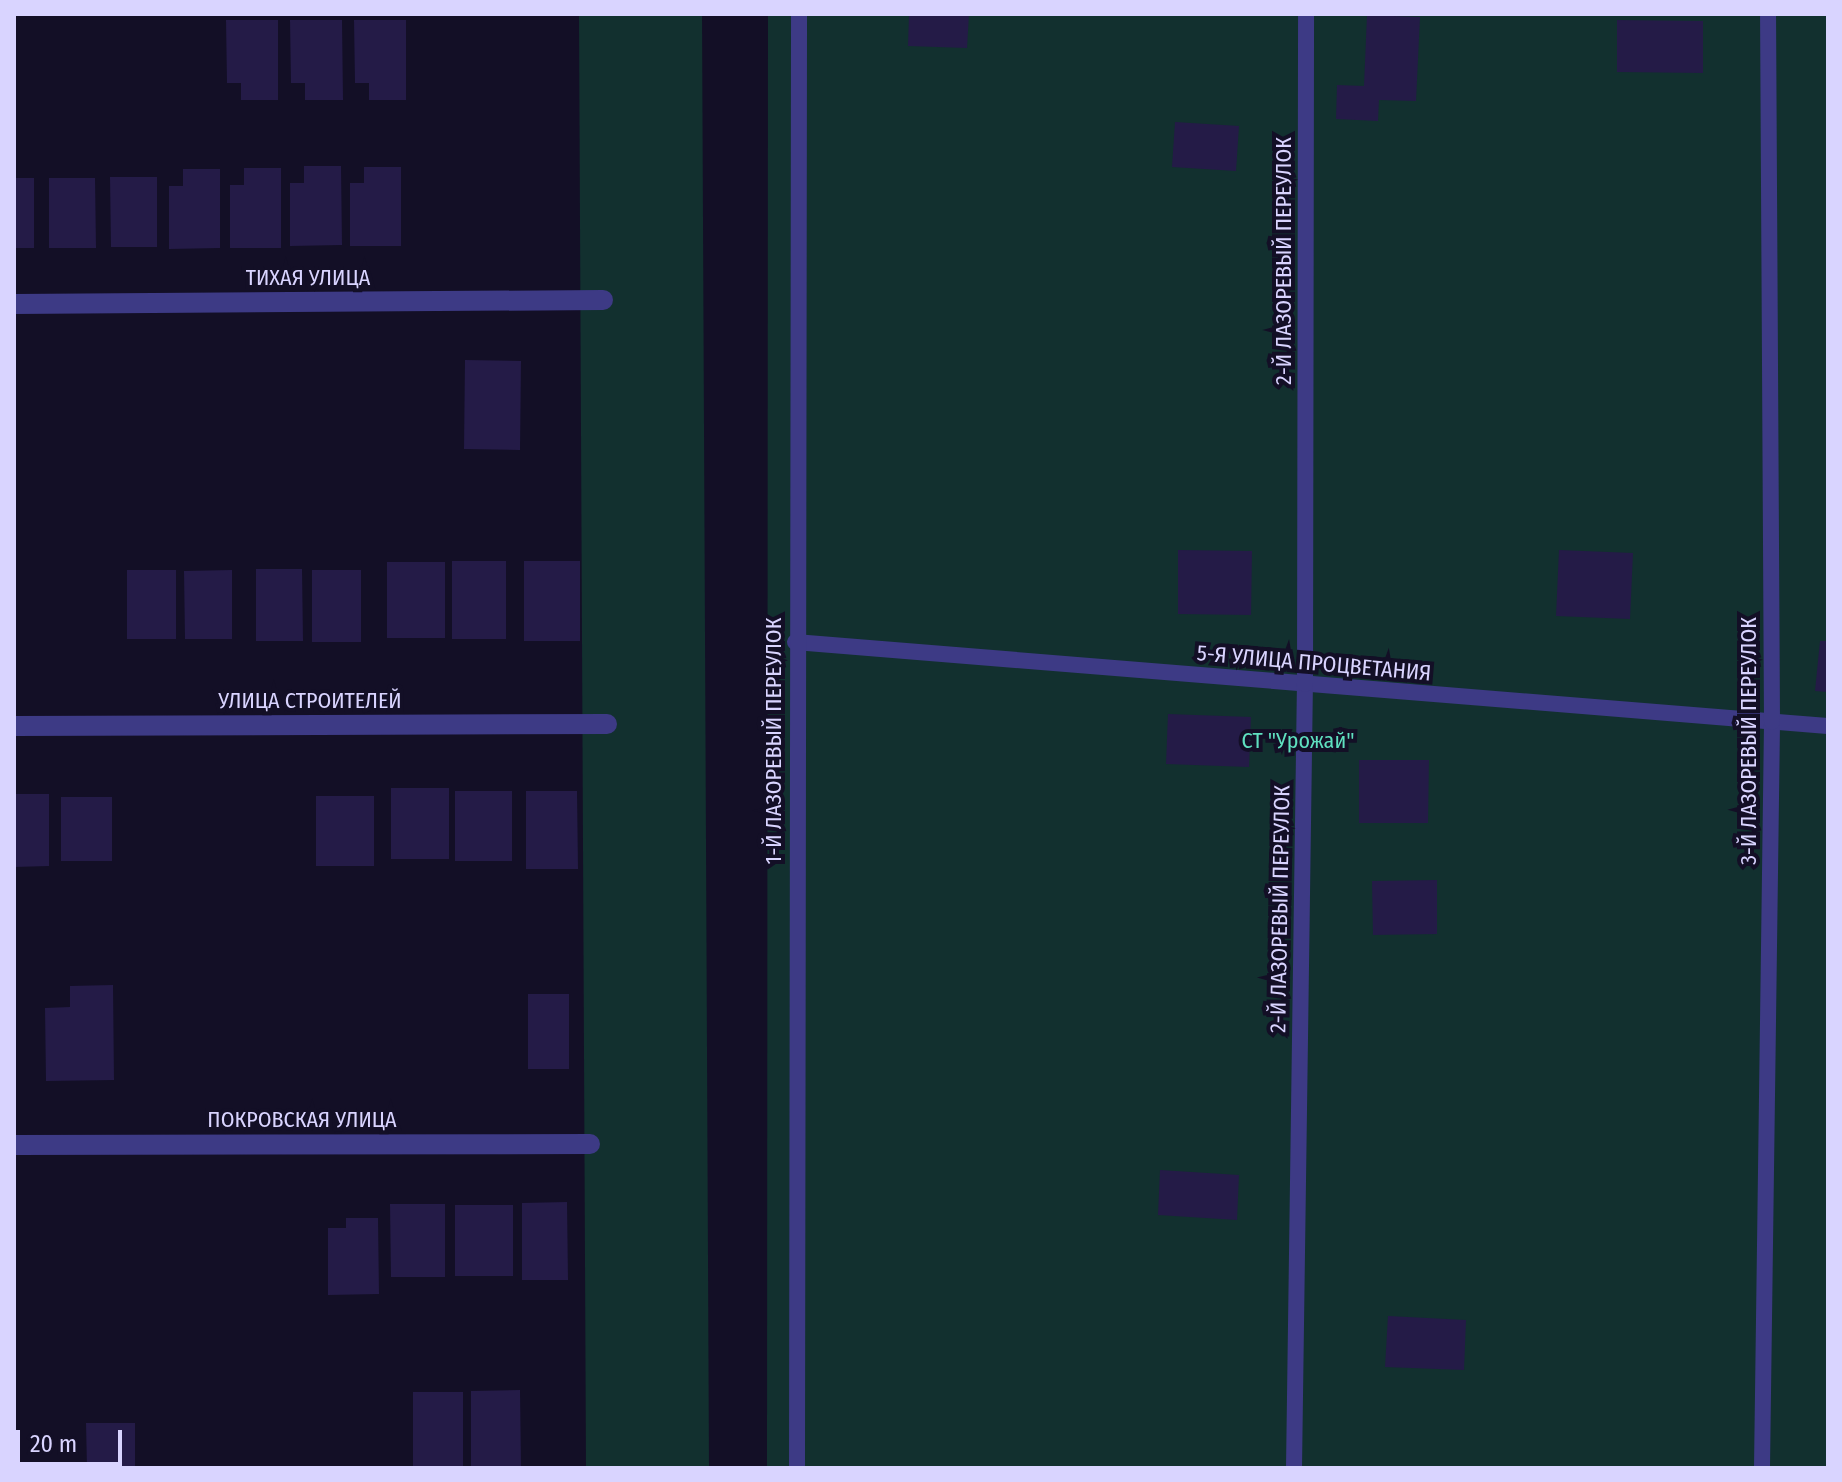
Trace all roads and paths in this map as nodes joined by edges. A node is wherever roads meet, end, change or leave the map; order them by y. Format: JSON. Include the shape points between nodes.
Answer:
{"nodes":[{"id":1,"x":799,"y":14,"type":"edge"},
{"id":2,"x":1306,"y":14,"type":"edge"},
{"id":3,"x":1768,"y":14,"type":"edge"},
{"id":4,"x":603,"y":300,"type":"dead end"},
{"id":5,"x":14,"y":304,"type":"edge"},
{"id":6,"x":795,"y":642,"type":"junction"},
{"id":7,"x":1305,"y":684,"type":"junction"},
{"id":8,"x":1772,"y":722,"type":"junction"},
{"id":9,"x":607,"y":724,"type":"dead end"},
{"id":10,"x":14,"y":726,"type":"edge"},
{"id":11,"x":1828,"y":726,"type":"edge"},
{"id":12,"x":590,"y":1144,"type":"dead end"},
{"id":13,"x":14,"y":1145,"type":"edge"},
{"id":14,"x":797,"y":1468,"type":"edge"},
{"id":15,"x":1294,"y":1468,"type":"edge"},
{"id":16,"x":1762,"y":1468,"type":"edge"}],
"edges":[{"from":1,"to":6,"type":"lane","name":"1-Й ЛАЗОРЕВЫЙ ПЕРЕУЛОК"},
{"from":2,"to":7,"type":"lane","name":"2-Й ЛАЗОРЕВЫЙ ПЕРЕУЛОК"},
{"from":3,"to":8,"type":"lane","name":"3-Й ЛАЗОРЕВЫЙ ПЕРЕУЛОК"},
{"from":4,"to":5,"type":"street","name":"ТИХАЯ УЛИЦА"},
{"from":6,"to":7,"type":"lane","name":"5-Я УЛИЦА ПРОЦВЕТАНИЯ"},
{"from":6,"to":14,"type":"lane","name":"1-Й ЛАЗОРЕВЫЙ ПЕРЕУЛОК"},
{"from":7,"to":8,"type":"lane","name":"5-Я УЛИЦА ПРОЦВЕТАНИЯ"},
{"from":7,"to":15,"type":"lane","name":"2-Й ЛАЗОРЕВЫЙ ПЕРЕУЛОК"},
{"from":8,"to":11,"type":"lane","name":"5-Я УЛИЦА ПРОЦВЕТАНИЯ"},
{"from":8,"to":16,"type":"lane","name":"3-Й ЛАЗОРЕВЫЙ ПЕРЕУЛОК"},
{"from":9,"to":10,"type":"street","name":"УЛИЦА СТРОИТЕЛЕЙ"},
{"from":12,"to":13,"type":"street","name":"ПОКРОВСКАЯ УЛИЦА"}]}
